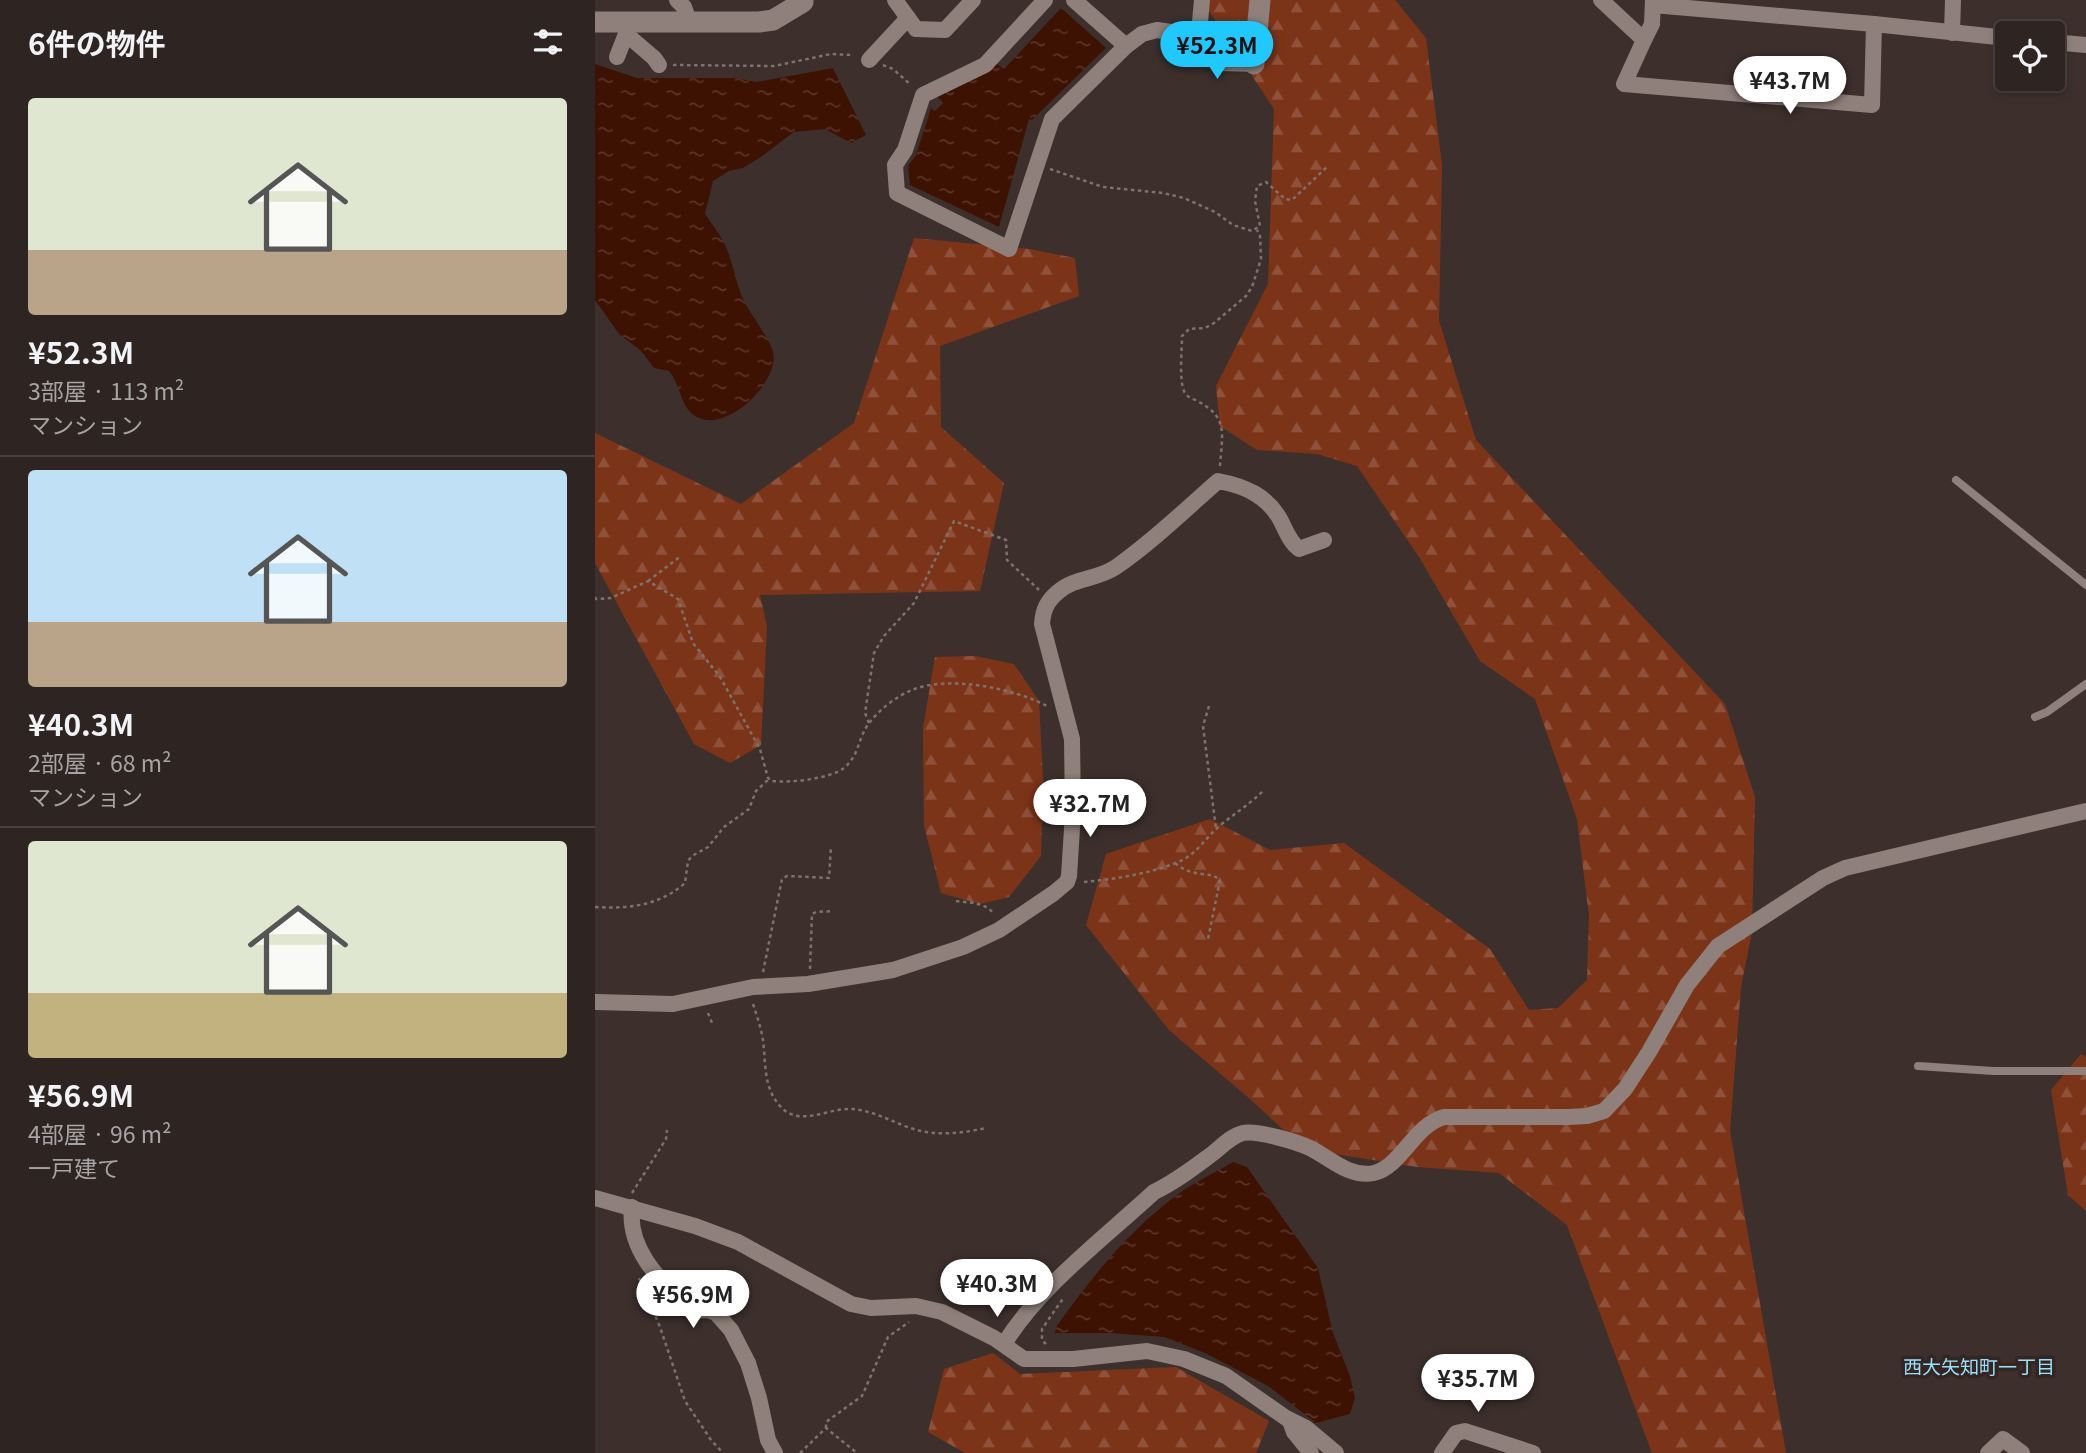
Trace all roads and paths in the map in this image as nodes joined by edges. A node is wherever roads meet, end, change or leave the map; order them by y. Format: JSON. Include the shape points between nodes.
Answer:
{"nodes":[{"id":1,"x":677,"y":0,"type":"edge"},
{"id":2,"x":895,"y":0,"type":"edge"},
{"id":3,"x":973,"y":0,"type":"edge"},
{"id":4,"x":1045,"y":0,"type":"edge"},
{"id":5,"x":1074,"y":0,"type":"edge"},
{"id":6,"x":1202,"y":0,"type":"edge"},
{"id":7,"x":1261,"y":0,"type":"edge"},
{"id":8,"x":1601,"y":0,"type":"edge"},
{"id":9,"x":1954,"y":0,"type":"edge"},
{"id":10,"x":803,"y":1,"type":"edge"},
{"id":11,"x":1653,"y":2,"type":"edge"},
{"id":12,"x":908,"y":18,"type":"junction"},
{"id":13,"x":689,"y":21,"type":"junction"},
{"id":14,"x":595,"y":22,"type":"edge"},
{"id":15,"x":1874,"y":24,"type":"junction"},
{"id":16,"x":626,"y":28,"type":"junction"},
{"id":17,"x":1952,"y":33,"type":"junction"},
{"id":18,"x":1995,"y":37,"type":"edge"},
{"id":19,"x":1644,"y":40,"type":"junction"},
{"id":20,"x":2065,"y":43,"type":"edge"},
{"id":21,"x":2086,"y":45,"type":"edge"},
{"id":22,"x":1126,"y":46,"type":"junction"},
{"id":23,"x":1195,"y":47,"type":"junction"},
{"id":24,"x":617,"y":57,"type":"dead end"},
{"id":25,"x":869,"y":60,"type":"junction"},
{"id":26,"x":1254,"y":64,"type":"joint"},
{"id":27,"x":659,"y":65,"type":"joint"},
{"id":28,"x":923,"y":95,"type":"junction"},
{"id":29,"x":1037,"y":165,"type":"junction"},
{"id":30,"x":1328,"y":166,"type":"dead end"},
{"id":31,"x":1257,"y":230,"type":"junction"},
{"id":32,"x":1957,"y":480,"type":"dead end"},
{"id":33,"x":1218,"y":481,"type":"junction"},
{"id":34,"x":1324,"y":540,"type":"dead end"},
{"id":35,"x":681,"y":556,"type":"dead end"},
{"id":36,"x":648,"y":581,"type":"junction"},
{"id":37,"x":2086,"y":585,"type":"edge"},
{"id":38,"x":595,"y":599,"type":"edge"},
{"id":39,"x":1049,"y":600,"type":"junction"},
{"id":40,"x":2086,"y":684,"type":"edge"},
{"id":41,"x":1209,"y":706,"type":"dead end"},
{"id":42,"x":2035,"y":717,"type":"dead end"},
{"id":43,"x":869,"y":723,"type":"junction"},
{"id":44,"x":1067,"y":725,"type":"junction"},
{"id":45,"x":769,"y":779,"type":"junction"},
{"id":46,"x":1264,"y":790,"type":"dead end"},
{"id":47,"x":2086,"y":811,"type":"edge"},
{"id":48,"x":1216,"y":829,"type":"junction"},
{"id":49,"x":831,"y":846,"type":"dead end"},
{"id":50,"x":1175,"y":863,"type":"junction"},
{"id":51,"x":1067,"y":882,"type":"junction"},
{"id":52,"x":955,"y":901,"type":"dead end"},
{"id":53,"x":595,"y":907,"type":"edge"},
{"id":54,"x":833,"y":911,"type":"dead end"},
{"id":55,"x":998,"y":930,"type":"junction"},
{"id":56,"x":1208,"y":939,"type":"dead end"},
{"id":57,"x":808,"y":984,"type":"junction"},
{"id":58,"x":756,"y":987,"type":"junction"},
{"id":59,"x":595,"y":1002,"type":"edge"},
{"id":60,"x":1918,"y":1066,"type":"dead end"},
{"id":61,"x":2086,"y":1071,"type":"edge"},
{"id":62,"x":986,"y":1128,"type":"dead end"},
{"id":63,"x":667,"y":1130,"type":"dead end"},
{"id":64,"x":595,"y":1198,"type":"edge"},
{"id":65,"x":628,"y":1206,"type":"junction"},
{"id":66,"x":638,"y":1274,"type":"dead end"},
{"id":67,"x":1068,"y":1291,"type":"dead end"},
{"id":68,"x":910,"y":1322,"type":"dead end"},
{"id":69,"x":1004,"y":1344,"type":"junction"},
{"id":70,"x":1049,"y":1345,"type":"dead end"},
{"id":71,"x":1290,"y":1421,"type":"junction"},
{"id":72,"x":825,"y":1427,"type":"junction"},
{"id":73,"x":723,"y":1453,"type":"edge"},
{"id":74,"x":775,"y":1453,"type":"edge"},
{"id":75,"x":800,"y":1453,"type":"edge"},
{"id":76,"x":857,"y":1453,"type":"edge"},
{"id":77,"x":1311,"y":1453,"type":"edge"},
{"id":78,"x":1336,"y":1453,"type":"edge"},
{"id":79,"x":1443,"y":1453,"type":"edge"},
{"id":80,"x":1533,"y":1453,"type":"edge"},
{"id":81,"x":1988,"y":1453,"type":"edge"},
{"id":82,"x":2022,"y":1453,"type":"edge"}],
"edges":[{"from":1,"to":13,"type":"street"},
{"from":2,"to":12,"type":"street"},
{"from":3,"to":12,"type":"street","via":[[945,30],[916,29]]},
{"from":4,"to":28,"type":"street","via":[[985,65]]},
{"from":5,"to":22,"type":"street"},
{"from":6,"to":23,"type":"street"},
{"from":7,"to":26,"type":"street"},
{"from":8,"to":19,"type":"street"},
{"from":9,"to":17,"type":"street"},
{"from":10,"to":13,"type":"street","via":[[773,20]]},
{"from":11,"to":15,"type":"street"},
{"from":11,"to":19,"type":"street","via":[[1652,24]]},
{"from":12,"to":25,"type":"street"},
{"from":13,"to":16,"type":"street"},
{"from":14,"to":16,"type":"street"},
{"from":15,"to":17,"type":"street"},
{"from":15,"to":19,"type":"street","via":[[1871,105],[1624,84]]},
{"from":16,"to":24,"type":"street"},
{"from":16,"to":27,"type":"street"},
{"from":17,"to":18,"type":"street"},
{"from":20,"to":21,"type":"street"},
{"from":22,"to":23,"type":"street","via":[[1157,30],[1171,32]]},
{"from":22,"to":29,"type":"street","via":[[1052,118]]},
{"from":23,"to":26,"type":"street","via":[[1220,62]]},
{"from":25,"to":27,"type":"path","via":[[831,54],[774,66]]},
{"from":25,"to":28,"type":"path","via":[[893,69]]},
{"from":28,"to":29,"type":"street","via":[[905,150],[895,165],[897,194],[1009,250]]},
{"from":29,"to":31,"type":"path","via":[[1103,187],[1184,198],[1241,229]]},
{"from":30,"to":31,"type":"path","via":[[1292,200],[1266,182],[1257,186]]},
{"from":31,"to":33,"type":"path","via":[[1261,259],[1246,296],[1214,323],[1189,329],[1182,336],[1184,392],[1220,420]]},
{"from":32,"to":37,"type":"lane"},
{"from":33,"to":34,"type":"street","via":[[1260,495],[1299,549]]},
{"from":33,"to":39,"type":"street","via":[[1116,567],[1095,578],[1070,582]]},
{"from":35,"to":36,"type":"path"},
{"from":36,"to":38,"type":"path","via":[[611,598]]},
{"from":36,"to":45,"type":"path","via":[[678,599],[693,643],[720,677],[759,750]]},
{"from":39,"to":43,"type":"path","via":[[1007,560],[1006,540],[954,521],[914,603],[874,653],[865,713]]},
{"from":39,"to":44,"type":"street","via":[[1042,624]]},
{"from":40,"to":42,"type":"lane"},
{"from":41,"to":48,"type":"path","via":[[1203,726]]},
{"from":43,"to":44,"type":"path","via":[[913,690],[979,685],[1041,703]]},
{"from":43,"to":45,"type":"path","via":[[853,760],[839,771],[795,781]]},
{"from":44,"to":51,"type":"street","via":[[1072,739],[1073,813]]},
{"from":45,"to":53,"type":"path","via":[[749,809],[692,856],[685,883],[672,894],[627,909]]},
{"from":46,"to":48,"type":"path"},
{"from":47,"to":69,"type":"street","via":[[1845,868],[1728,937],[1698,968],[1625,1089],[1604,1111],[1569,1117],[1444,1116],[1427,1124],[1390,1163],[1374,1172],[1347,1169],[1291,1142],[1248,1132],[1234,1136],[1154,1192],[1036,1302]]},
{"from":48,"to":50,"type":"path","via":[[1195,851]]},
{"from":49,"to":58,"type":"path","via":[[829,878],[782,879]]},
{"from":50,"to":51,"type":"path","via":[[1128,876]]},
{"from":50,"to":56,"type":"path","via":[[1185,871],[1220,880]]},
{"from":51,"to":55,"type":"street"},
{"from":52,"to":55,"type":"path","via":[[988,908]]},
{"from":54,"to":57,"type":"path","via":[[812,914]]},
{"from":55,"to":57,"type":"street","via":[[893,970]]},
{"from":57,"to":58,"type":"street"},
{"from":58,"to":59,"type":"street","via":[[673,1004]]},
{"from":58,"to":62,"type":"path","via":[[767,1083],[785,1111],[801,1117],[838,1109],[860,1110],[935,1133]]},
{"from":60,"to":61,"type":"lane"},
{"from":63,"to":65,"type":"path"},
{"from":64,"to":65,"type":"street"},
{"from":65,"to":69,"type":"street","via":[[738,1242],[851,1304],[929,1308]]},
{"from":65,"to":74,"type":"street","via":[[630,1227],[650,1269],[691,1311],[716,1313],[731,1330],[748,1363]]},
{"from":66,"to":73,"type":"path","via":[[685,1401]]},
{"from":67,"to":70,"type":"path","via":[[1042,1329],[1042,1340]]},
{"from":68,"to":72,"type":"path","via":[[888,1337],[862,1396]]},
{"from":69,"to":71,"type":"street","via":[[1033,1360],[1133,1351],[1166,1354],[1226,1377]]},
{"from":71,"to":77,"type":"street"},
{"from":71,"to":78,"type":"street","via":[[1315,1434]]},
{"from":72,"to":75,"type":"path"},
{"from":72,"to":76,"type":"path"},
{"from":79,"to":80,"type":"street","via":[[1456,1433],[1465,1430]]},
{"from":81,"to":82,"type":"street","via":[[2003,1439]]}]}
